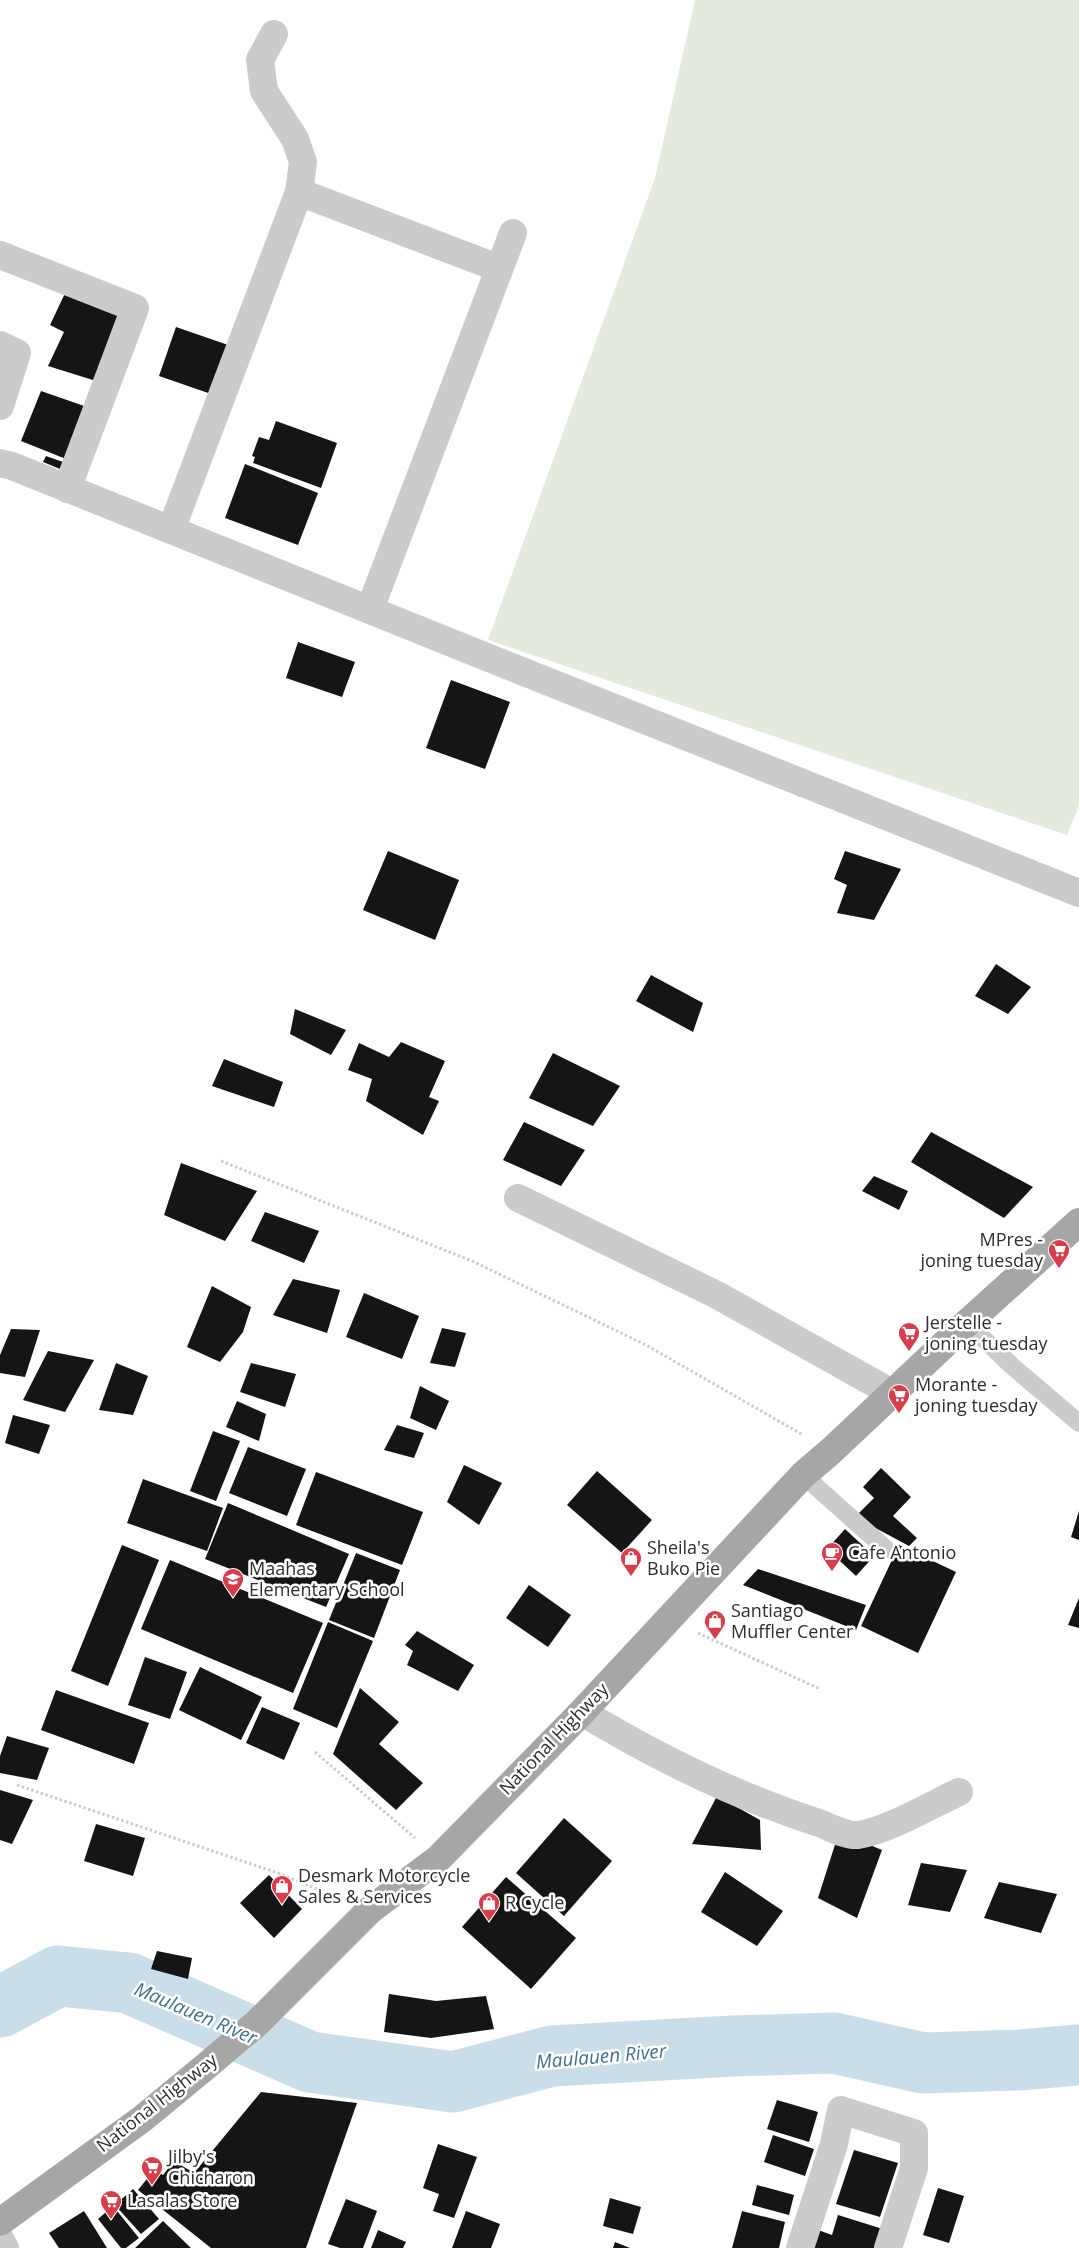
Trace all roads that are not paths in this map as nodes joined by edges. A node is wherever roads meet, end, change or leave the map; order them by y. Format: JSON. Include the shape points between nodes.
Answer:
{"nodes":[{"id":1,"x":274,"y":34,"type":"dead end"},
{"id":2,"x":299,"y":192,"type":"junction"},
{"id":3,"x":513,"y":232,"type":"dead end"},
{"id":4,"x":0,"y":255,"type":"edge"},
{"id":5,"x":498,"y":268,"type":"junction"},
{"id":6,"x":0,"y":345,"type":"edge"},
{"id":7,"x":0,"y":406,"type":"edge"},
{"id":8,"x":0,"y":463,"type":"edge"},
{"id":9,"x":67,"y":489,"type":"junction"},
{"id":10,"x":171,"y":530,"type":"junction"},
{"id":11,"x":370,"y":609,"type":"junction"},
{"id":12,"x":1079,"y":893,"type":"edge"},
{"id":13,"x":518,"y":1198,"type":"dead end"},
{"id":14,"x":1079,"y":1222,"type":"edge"},
{"id":15,"x":967,"y":1322,"type":"junction"},
{"id":16,"x":892,"y":1393,"type":"junction"},
{"id":17,"x":1079,"y":1422,"type":"edge"},
{"id":18,"x":803,"y":1475,"type":"junction"},
{"id":19,"x":886,"y":1549,"type":"dead end"},
{"id":20,"x":582,"y":1712,"type":"junction"},
{"id":21,"x":959,"y":1792,"type":"dead end"},
{"id":22,"x":0,"y":2222,"type":"edge"},
{"id":23,"x":0,"y":2239,"type":"edge"},
{"id":24,"x":5,"y":2248,"type":"edge"},
{"id":25,"x":800,"y":2248,"type":"edge"},
{"id":26,"x":888,"y":2248,"type":"edge"}],
"edges":[{"from":1,"to":2,"type":"street","via":[[260,60],[264,91],[295,139],[303,162]]},
{"from":2,"to":5,"type":"street"},
{"from":2,"to":10,"type":"street"},
{"from":3,"to":5,"type":"street"},
{"from":4,"to":9,"type":"street","via":[[135,308]]},
{"from":5,"to":11,"type":"street"},
{"from":6,"to":7,"type":"street","via":[[17,353]]},
{"from":8,"to":9,"type":"street"},
{"from":9,"to":10,"type":"street"},
{"from":10,"to":11,"type":"street"},
{"from":11,"to":12,"type":"street"},
{"from":13,"to":16,"type":"street","via":[[717,1295]]},
{"from":14,"to":15,"type":"main road","name":"National Highway"},
{"from":15,"to":16,"type":"main road","name":"National Highway"},
{"from":15,"to":17,"type":"lane","via":[[1012,1366]]},
{"from":16,"to":18,"type":"main road","name":"National Highway"},
{"from":18,"to":19,"type":"lane"},
{"from":18,"to":20,"type":"main road","name":"National Highway"},
{"from":20,"to":21,"type":"street","via":[[634,1743],[709,1780],[782,1812],[855,1835],[877,1830]]},
{"from":20,"to":22,"type":"main road","name":"National Highway","via":[[438,1859],[370,1910],[257,2023],[142,2119]]},
{"from":23,"to":24,"type":"street"},
{"from":25,"to":26,"type":"street","via":[[834,2144],[841,2110],[914,2133],[914,2168]]}]}
